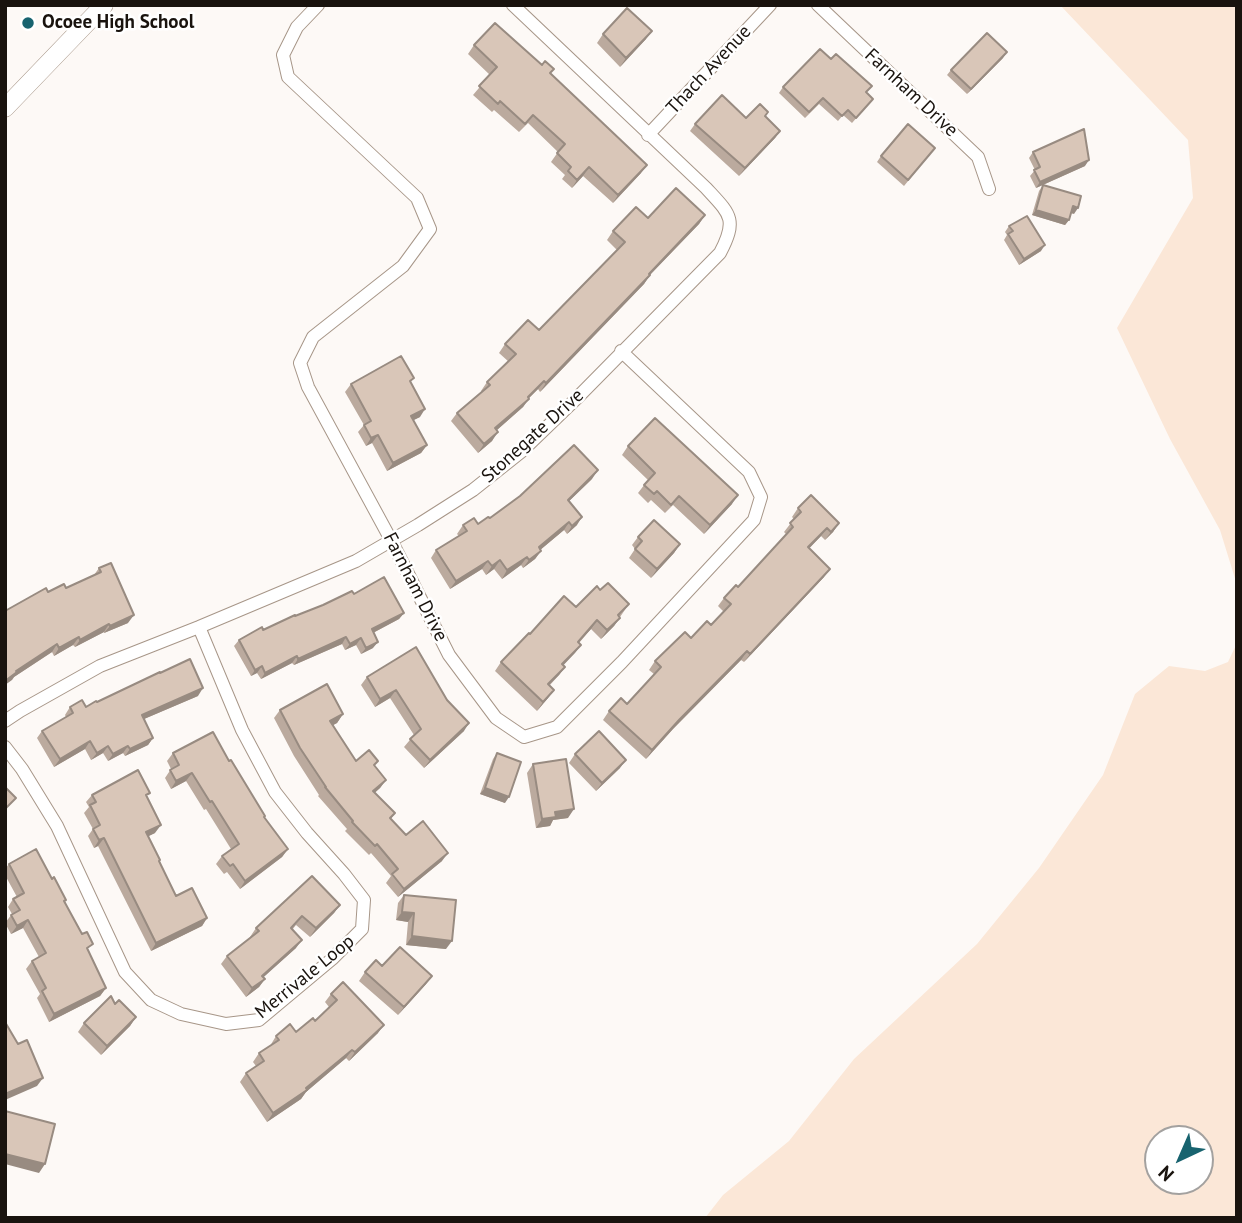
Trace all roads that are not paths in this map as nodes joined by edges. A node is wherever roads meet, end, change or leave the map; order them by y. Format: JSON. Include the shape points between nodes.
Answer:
{"nodes":[{"id":1,"x":104,"y":5,"type":"edge"},
{"id":2,"x":318,"y":5,"type":"edge"},
{"id":3,"x":513,"y":5,"type":"edge"},
{"id":4,"x":770,"y":5,"type":"edge"},
{"id":5,"x":818,"y":5,"type":"edge"},
{"id":6,"x":5,"y":108,"type":"edge"},
{"id":7,"x":648,"y":135,"type":"junction"},
{"id":8,"x":989,"y":189,"type":"dead end"},
{"id":9,"x":621,"y":351,"type":"junction"},
{"id":10,"x":391,"y":540,"type":"junction"},
{"id":11,"x":199,"y":627,"type":"junction"},
{"id":12,"x":5,"y":721,"type":"edge"},
{"id":13,"x":5,"y":747,"type":"edge"}],
"edges":[{"from":1,"to":6,"type":"street"},
{"from":2,"to":10,"type":"street","name":"Farnham Drive","via":[[297,27],[283,55],[288,77],[417,198],[430,229],[403,267],[313,337],[300,363],[307,387]]},
{"from":3,"to":7,"type":"street","name":"Stonegate Drive"},
{"from":4,"to":7,"type":"street","name":"Thach Avenue"},
{"from":5,"to":8,"type":"street","name":"Farnham Drive","via":[[978,157]]},
{"from":7,"to":9,"type":"street","name":"Stonegate Drive","via":[[728,211],[730,233],[718,255]]},
{"from":9,"to":10,"type":"street","name":"Stonegate Drive","via":[[522,451],[473,490]]},
{"from":9,"to":10,"type":"street","name":"Farnham Drive","via":[[749,472],[761,497],[754,520],[557,727],[524,737],[496,718],[449,655]]},
{"from":10,"to":11,"type":"street","name":"Stonegate Drive","via":[[356,561]]},
{"from":11,"to":12,"type":"street","name":"Stonegate Drive","via":[[100,666]]},
{"from":11,"to":13,"type":"street","name":"Merrivale Loop","via":[[242,730],[275,792],[365,900],[362,929],[259,1020],[226,1024],[181,1014],[151,1000],[125,972],[57,826]]}]}
